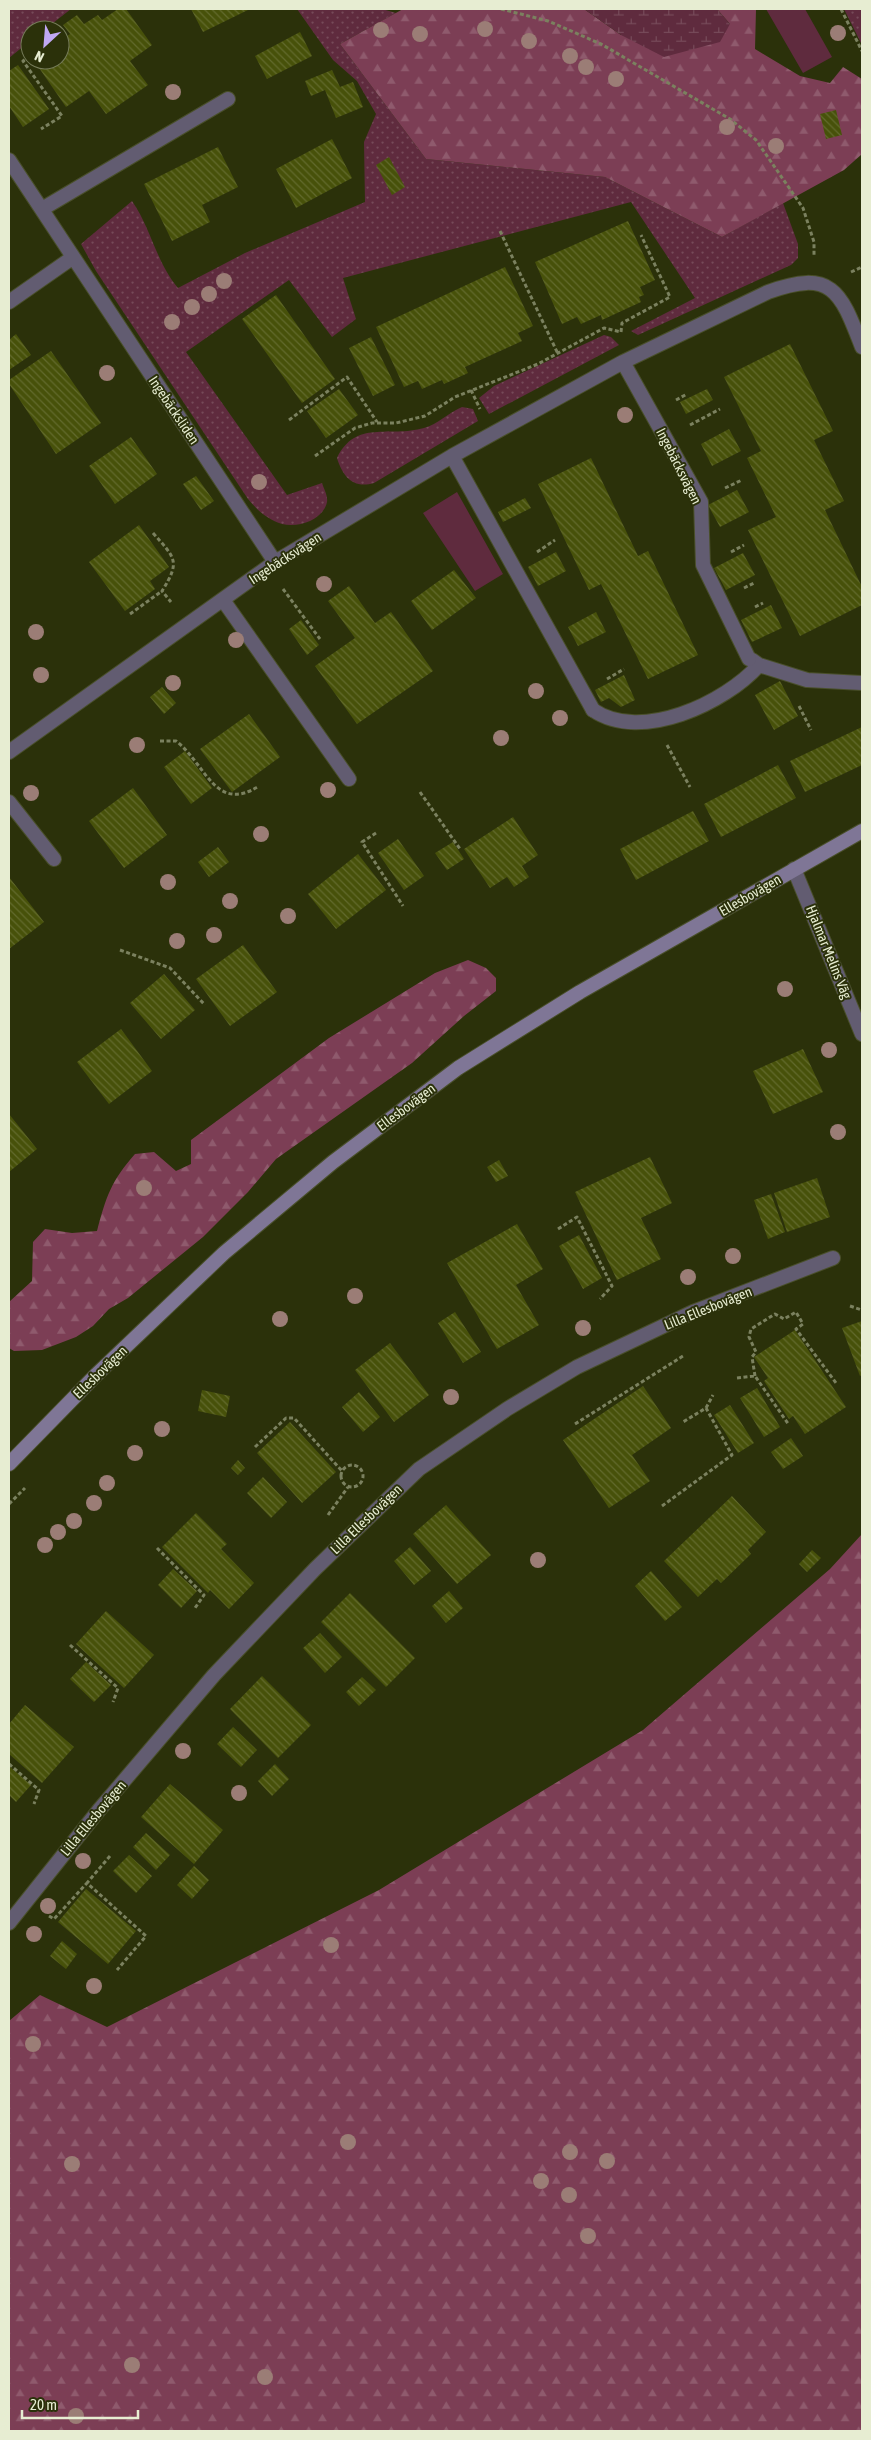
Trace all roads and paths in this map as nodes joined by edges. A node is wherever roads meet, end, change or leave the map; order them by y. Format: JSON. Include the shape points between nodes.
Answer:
{"nodes":[{"id":1,"x":501,"y":9,"type":"edge"},
{"id":2,"x":841,"y":9,"type":"edge"},
{"id":3,"x":862,"y":51,"type":"edge"},
{"id":4,"x":29,"y":70,"type":"edge"},
{"id":5,"x":228,"y":99,"type":"dead end"},
{"id":6,"x":41,"y":129,"type":"dead end"},
{"id":7,"x":9,"y":160,"type":"edge"},
{"id":8,"x":42,"y":209,"type":"junction"},
{"id":9,"x":500,"y":231,"type":"dead end"},
{"id":10,"x":642,"y":235,"type":"dead end"},
{"id":11,"x":72,"y":258,"type":"junction"},
{"id":12,"x":822,"y":285,"type":"junction"},
{"id":13,"x":9,"y":302,"type":"edge"},
{"id":14,"x":621,"y":332,"type":"junction"},
{"id":15,"x":862,"y":347,"type":"edge"},
{"id":16,"x":558,"y":354,"type":"junction"},
{"id":17,"x":636,"y":355,"type":"junction"},
{"id":18,"x":623,"y":362,"type":"junction"},
{"id":19,"x":720,"y":409,"type":"dead end"},
{"id":20,"x":289,"y":420,"type":"dead end"},
{"id":21,"x":378,"y":423,"type":"junction"},
{"id":22,"x":664,"y":437,"type":"junction"},
{"id":23,"x":315,"y":456,"type":"dead end"},
{"id":24,"x":452,"y":456,"type":"junction"},
{"id":25,"x":153,"y":533,"type":"dead end"},
{"id":26,"x":271,"y":565,"type":"junction"},
{"id":27,"x":162,"y":591,"type":"junction"},
{"id":28,"x":223,"y":600,"type":"junction"},
{"id":29,"x":130,"y":614,"type":"dead end"},
{"id":30,"x":189,"y":624,"type":"junction"},
{"id":31,"x":320,"y":639,"type":"dead end"},
{"id":32,"x":754,"y":662,"type":"junction"},
{"id":33,"x":862,"y":684,"type":"edge"},
{"id":34,"x":661,"y":720,"type":"junction"},
{"id":35,"x":160,"y":741,"type":"dead end"},
{"id":36,"x":9,"y":752,"type":"edge"},
{"id":37,"x":349,"y":779,"type":"dead end"},
{"id":38,"x":259,"y":786,"type":"dead end"},
{"id":39,"x":690,"y":787,"type":"dead end"},
{"id":40,"x":420,"y":792,"type":"dead end"},
{"id":41,"x":9,"y":802,"type":"edge"},
{"id":42,"x":862,"y":831,"type":"edge"},
{"id":43,"x":376,"y":833,"type":"dead end"},
{"id":44,"x":460,"y":849,"type":"dead end"},
{"id":45,"x":54,"y":859,"type":"dead end"},
{"id":46,"x":794,"y":869,"type":"junction"},
{"id":47,"x":403,"y":906,"type":"dead end"},
{"id":48,"x":120,"y":950,"type":"dead end"},
{"id":49,"x":205,"y":1005,"type":"dead end"},
{"id":50,"x":862,"y":1034,"type":"edge"},
{"id":51,"x":558,"y":1229,"type":"dead end"},
{"id":52,"x":833,"y":1258,"type":"dead end"},
{"id":53,"x":600,"y":1299,"type":"dead end"},
{"id":54,"x":850,"y":1306,"type":"dead end"},
{"id":55,"x":862,"y":1310,"type":"edge"},
{"id":56,"x":683,"y":1356,"type":"dead end"},
{"id":57,"x":755,"y":1376,"type":"junction"},
{"id":58,"x":737,"y":1378,"type":"dead end"},
{"id":59,"x":836,"y":1383,"type":"dead end"},
{"id":60,"x":713,"y":1395,"type":"dead end"},
{"id":61,"x":706,"y":1408,"type":"junction"},
{"id":62,"x":683,"y":1422,"type":"dead end"},
{"id":63,"x":575,"y":1424,"type":"dead end"},
{"id":64,"x":789,"y":1424,"type":"dead end"},
{"id":65,"x":255,"y":1447,"type":"dead end"},
{"id":66,"x":9,"y":1464,"type":"edge"},
{"id":67,"x":342,"y":1471,"type":"junction"},
{"id":68,"x":29,"y":1484,"type":"dead end"},
{"id":69,"x":348,"y":1487,"type":"junction"},
{"id":70,"x":9,"y":1504,"type":"edge"},
{"id":71,"x":662,"y":1506,"type":"dead end"},
{"id":72,"x":327,"y":1516,"type":"dead end"},
{"id":73,"x":157,"y":1548,"type":"dead end"},
{"id":74,"x":196,"y":1608,"type":"dead end"},
{"id":75,"x":70,"y":1645,"type":"dead end"},
{"id":76,"x":113,"y":1702,"type":"dead end"},
{"id":77,"x":9,"y":1764,"type":"edge"},
{"id":78,"x":34,"y":1804,"type":"dead end"},
{"id":79,"x":110,"y":1856,"type":"dead end"},
{"id":80,"x":9,"y":1923,"type":"edge"},
{"id":81,"x":117,"y":1970,"type":"dead end"}],
"edges":[{"from":1,"to":12,"type":"path","via":[[548,22],[601,44],[730,119],[756,140],[803,208],[814,242],[814,265]]},
{"from":2,"to":3,"type":"path"},
{"from":4,"to":6,"type":"path","via":[[62,116]]},
{"from":5,"to":8,"type":"street"},
{"from":7,"to":8,"type":"street","name":"Ingebäcksliden"},
{"from":8,"to":11,"type":"street","name":"Ingebäcksliden"},
{"from":9,"to":16,"type":"path"},
{"from":10,"to":14,"type":"path","via":[[670,296],[622,323]]},
{"from":11,"to":13,"type":"street"},
{"from":11,"to":26,"type":"street","name":"Ingebäcksliden"},
{"from":12,"to":15,"type":"street","via":[[837,294],[847,309]]},
{"from":12,"to":17,"type":"street","name":"Ingebäcksvägen","via":[[788,285],[768,292]]},
{"from":14,"to":16,"type":"path","via":[[604,328]]},
{"from":14,"to":17,"type":"path"},
{"from":16,"to":21,"type":"path","via":[[455,397],[424,416],[396,423]]},
{"from":17,"to":18,"type":"street","name":"Ingebäcksvägen"},
{"from":18,"to":22,"type":"street","name":"Ingebäcksvägen"},
{"from":18,"to":24,"type":"street","name":"Ingebäcksvägen"},
{"from":19,"to":22,"type":"path"},
{"from":20,"to":21,"type":"path","via":[[347,377]]},
{"from":21,"to":23,"type":"path","via":[[355,428]]},
{"from":22,"to":32,"type":"street","name":"Ingebäcksvägen","via":[[701,502],[703,565]]},
{"from":24,"to":26,"type":"street","name":"Ingebäcksvägen"},
{"from":24,"to":34,"type":"street","via":[[593,710],[605,718],[645,722]]},
{"from":25,"to":27,"type":"path","via":[[170,552],[175,566]]},
{"from":26,"to":28,"type":"street","name":"Ingebäcksvägen"},
{"from":26,"to":31,"type":"path"},
{"from":27,"to":29,"type":"path"},
{"from":27,"to":30,"type":"path"},
{"from":28,"to":30,"type":"street","name":"Ingebäcksvägen"},
{"from":28,"to":37,"type":"street"},
{"from":30,"to":36,"type":"street","name":"Ingebäcksvägen"},
{"from":32,"to":33,"type":"street","via":[[806,680]]},
{"from":32,"to":34,"type":"street","via":[[746,680],[727,692]]},
{"from":34,"to":39,"type":"path","via":[[665,740]]},
{"from":35,"to":38,"type":"path","via":[[176,741],[186,748],[218,790],[231,796],[246,795]]},
{"from":40,"to":44,"type":"path"},
{"from":41,"to":45,"type":"street"},
{"from":42,"to":46,"type":"main road","name":"Ellesbovägen"},
{"from":43,"to":47,"type":"path","via":[[362,842]]},
{"from":46,"to":50,"type":"street","name":"Hjalmar Melins Väg"},
{"from":46,"to":66,"type":"main road","name":"Ellesbovägen","via":[[580,992],[458,1068],[332,1162],[224,1253],[97,1374]]},
{"from":48,"to":49,"type":"path","via":[[170,968]]},
{"from":51,"to":53,"type":"path","via":[[577,1217],[612,1286]]},
{"from":52,"to":80,"type":"street","name":"Lilla Ellesbovägen","via":[[693,1312],[577,1367],[507,1409],[419,1469],[316,1568],[214,1675],[97,1812]]},
{"from":54,"to":55,"type":"path"},
{"from":56,"to":63,"type":"path"},
{"from":57,"to":58,"type":"path"},
{"from":57,"to":59,"type":"path","via":[[752,1357],[756,1352],[749,1338],[751,1329],[775,1314],[784,1319],[796,1312],[803,1324],[796,1329]]},
{"from":57,"to":64,"type":"path"},
{"from":60,"to":61,"type":"path"},
{"from":61,"to":62,"type":"path"},
{"from":61,"to":71,"type":"path","via":[[732,1455]]},
{"from":65,"to":67,"type":"path","via":[[286,1418],[294,1418]]},
{"from":67,"to":69,"type":"path","via":[[341,1481]]},
{"from":67,"to":69,"type":"path","via":[[352,1465],[362,1472],[360,1484]]},
{"from":68,"to":70,"type":"path"},
{"from":69,"to":72,"type":"path"},
{"from":73,"to":74,"type":"path","via":[[204,1595]]},
{"from":75,"to":76,"type":"path","via":[[118,1688]]},
{"from":77,"to":78,"type":"path","via":[[39,1790]]},
{"from":79,"to":81,"type":"path","via":[[87,1883],[146,1936]]}]}
